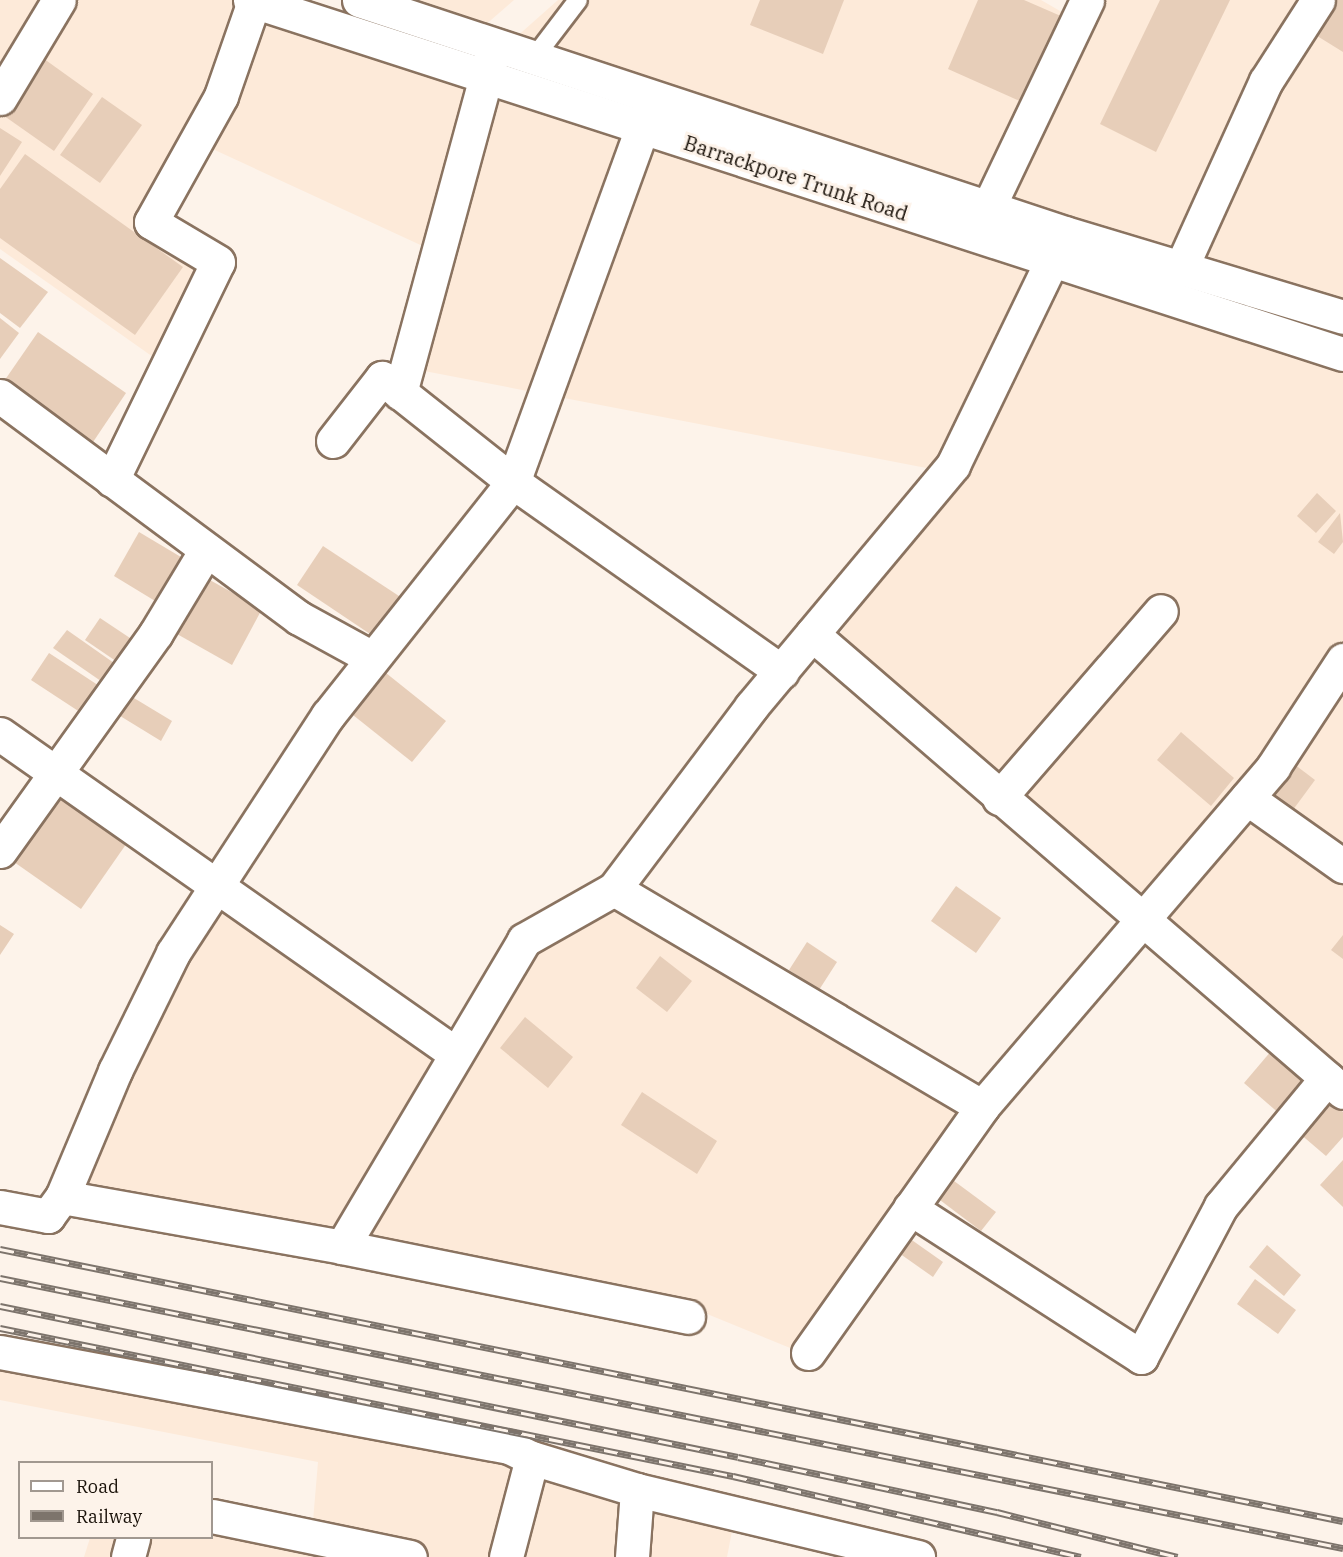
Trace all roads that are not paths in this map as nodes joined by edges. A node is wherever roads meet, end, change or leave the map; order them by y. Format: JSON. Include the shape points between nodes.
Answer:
{"nodes":[{"id":1,"x":59,"y":0,"type":"edge"},
{"id":2,"x":359,"y":0,"type":"edge"},
{"id":3,"x":578,"y":0,"type":"edge"},
{"id":4,"x":1087,"y":0,"type":"edge"},
{"id":5,"x":1318,"y":0,"type":"edge"},
{"id":6,"x":252,"y":1,"type":"edge"},
{"id":7,"x":495,"y":43,"type":"junction"},
{"id":8,"x":535,"y":57,"type":"junction"},
{"id":9,"x":499,"y":80,"type":"junction"},
{"id":10,"x":0,"y":98,"type":"edge"},
{"id":11,"x":642,"y":128,"type":"junction"},
{"id":12,"x":988,"y":208,"type":"junction"},
{"id":13,"x":1051,"y":262,"type":"junction"},
{"id":14,"x":1181,"y":268,"type":"junction"},
{"id":15,"x":1343,"y":318,"type":"edge"},
{"id":16,"x":1343,"y":354,"type":"edge"},
{"id":17,"x":400,"y":393,"type":"junction"},
{"id":18,"x":0,"y":396,"type":"edge"},
{"id":19,"x":333,"y":441,"type":"dead end"},
{"id":20,"x":112,"y":480,"type":"junction"},
{"id":21,"x":513,"y":482,"type":"junction"},
{"id":22,"x":206,"y":550,"type":"junction"},
{"id":23,"x":1161,"y":612,"type":"dead end"},
{"id":24,"x":812,"y":634,"type":"junction"},
{"id":25,"x":372,"y":658,"type":"junction"},
{"id":26,"x":1343,"y":660,"type":"edge"},
{"id":27,"x":782,"y":672,"type":"junction"},
{"id":28,"x":0,"y":734,"type":"edge"},
{"id":29,"x":56,"y":773,"type":"junction"},
{"id":30,"x":999,"y":798,"type":"junction"},
{"id":31,"x":1247,"y":798,"type":"junction"},
{"id":32,"x":0,"y":851,"type":"edge"},
{"id":33,"x":1343,"y":866,"type":"edge"},
{"id":34,"x":216,"y":886,"type":"junction"},
{"id":35,"x":614,"y":889,"type":"junction"},
{"id":36,"x":1147,"y":919,"type":"junction"},
{"id":37,"x":456,"y":1054,"type":"junction"},
{"id":38,"x":1335,"y":1085,"type":"edge"},
{"id":39,"x":982,"y":1107,"type":"junction"},
{"id":40,"x":62,"y":1197,"type":"junction"},
{"id":41,"x":0,"y":1207,"type":"edge"},
{"id":42,"x":910,"y":1209,"type":"junction"},
{"id":43,"x":342,"y":1246,"type":"junction"},
{"id":44,"x":688,"y":1317,"type":"dead end"},
{"id":45,"x":0,"y":1352,"type":"edge"},
{"id":46,"x":808,"y":1353,"type":"dead end"},
{"id":47,"x":532,"y":1458,"type":"junction"},
{"id":48,"x":638,"y":1490,"type":"junction"},
{"id":49,"x":213,"y":1516,"type":"edge"},
{"id":50,"x":133,"y":1539,"type":"edge"},
{"id":51,"x":344,"y":1550,"type":"edge"},
{"id":52,"x":128,"y":1557,"type":"edge"},
{"id":53,"x":410,"y":1557,"type":"edge"},
{"id":54,"x":506,"y":1557,"type":"edge"},
{"id":55,"x":632,"y":1557,"type":"edge"},
{"id":56,"x":918,"y":1557,"type":"edge"}],
"edges":[{"from":1,"to":10,"type":"street"},
{"from":2,"to":7,"type":"street","name":"Barrackpore Trunk Road"},
{"from":3,"to":8,"type":"lane"},
{"from":4,"to":12,"type":"street"},
{"from":5,"to":14,"type":"street","via":[[1266,81]]},
{"from":6,"to":9,"type":"street","name":"Barrackpore Trunk Road"},
{"from":6,"to":20,"type":"street","via":[[221,96],[151,222],[218,262]]},
{"from":7,"to":8,"type":"street","name":"Barrackpore Trunk Road"},
{"from":7,"to":9,"type":"street"},
{"from":8,"to":9,"type":"lane"},
{"from":8,"to":12,"type":"street","name":"Barrackpore Trunk Road"},
{"from":9,"to":11,"type":"street","name":"Barrackpore Trunk Road"},
{"from":9,"to":17,"type":"street"},
{"from":11,"to":13,"type":"street","name":"Barrackpore Trunk Road"},
{"from":11,"to":21,"type":"street"},
{"from":12,"to":14,"type":"street","name":"Barrackpore Trunk Road"},
{"from":13,"to":16,"type":"street","name":"Barrackpore Trunk Road"},
{"from":13,"to":24,"type":"street","via":[[953,465]]},
{"from":14,"to":15,"type":"street","name":"Barrackpore Trunk Road"},
{"from":17,"to":19,"type":"street","via":[[382,378]]},
{"from":17,"to":21,"type":"street"},
{"from":18,"to":20,"type":"street"},
{"from":20,"to":22,"type":"street"},
{"from":21,"to":25,"type":"street"},
{"from":21,"to":27,"type":"street"},
{"from":22,"to":25,"type":"street","via":[[299,618]]},
{"from":22,"to":29,"type":"street","via":[[156,633]]},
{"from":23,"to":30,"type":"street"},
{"from":24,"to":27,"type":"street"},
{"from":24,"to":30,"type":"street"},
{"from":25,"to":34,"type":"street","via":[[328,715]]},
{"from":26,"to":31,"type":"street"},
{"from":27,"to":35,"type":"street"},
{"from":28,"to":29,"type":"street"},
{"from":29,"to":32,"type":"street"},
{"from":29,"to":34,"type":"street"},
{"from":30,"to":36,"type":"street"},
{"from":31,"to":33,"type":"street"},
{"from":31,"to":36,"type":"street"},
{"from":34,"to":37,"type":"street"},
{"from":34,"to":40,"type":"street","via":[[172,953],[115,1071]]},
{"from":35,"to":37,"type":"street","via":[[524,940]]},
{"from":35,"to":39,"type":"street"},
{"from":36,"to":38,"type":"street"},
{"from":36,"to":39,"type":"street"},
{"from":37,"to":43,"type":"street"},
{"from":38,"to":42,"type":"street","via":[[1221,1206],[1141,1357]]},
{"from":39,"to":42,"type":"street"},
{"from":40,"to":41,"type":"street","via":[[48,1216]]},
{"from":40,"to":43,"type":"street"},
{"from":42,"to":46,"type":"street"},
{"from":43,"to":44,"type":"street"},
{"from":45,"to":47,"type":"street","via":[[509,1447]]},
{"from":47,"to":48,"type":"street"},
{"from":47,"to":54,"type":"street"},
{"from":48,"to":55,"type":"street"},
{"from":48,"to":56,"type":"street"},
{"from":49,"to":51,"type":"street"},
{"from":50,"to":52,"type":"street"},
{"from":51,"to":53,"type":"street"}]}
